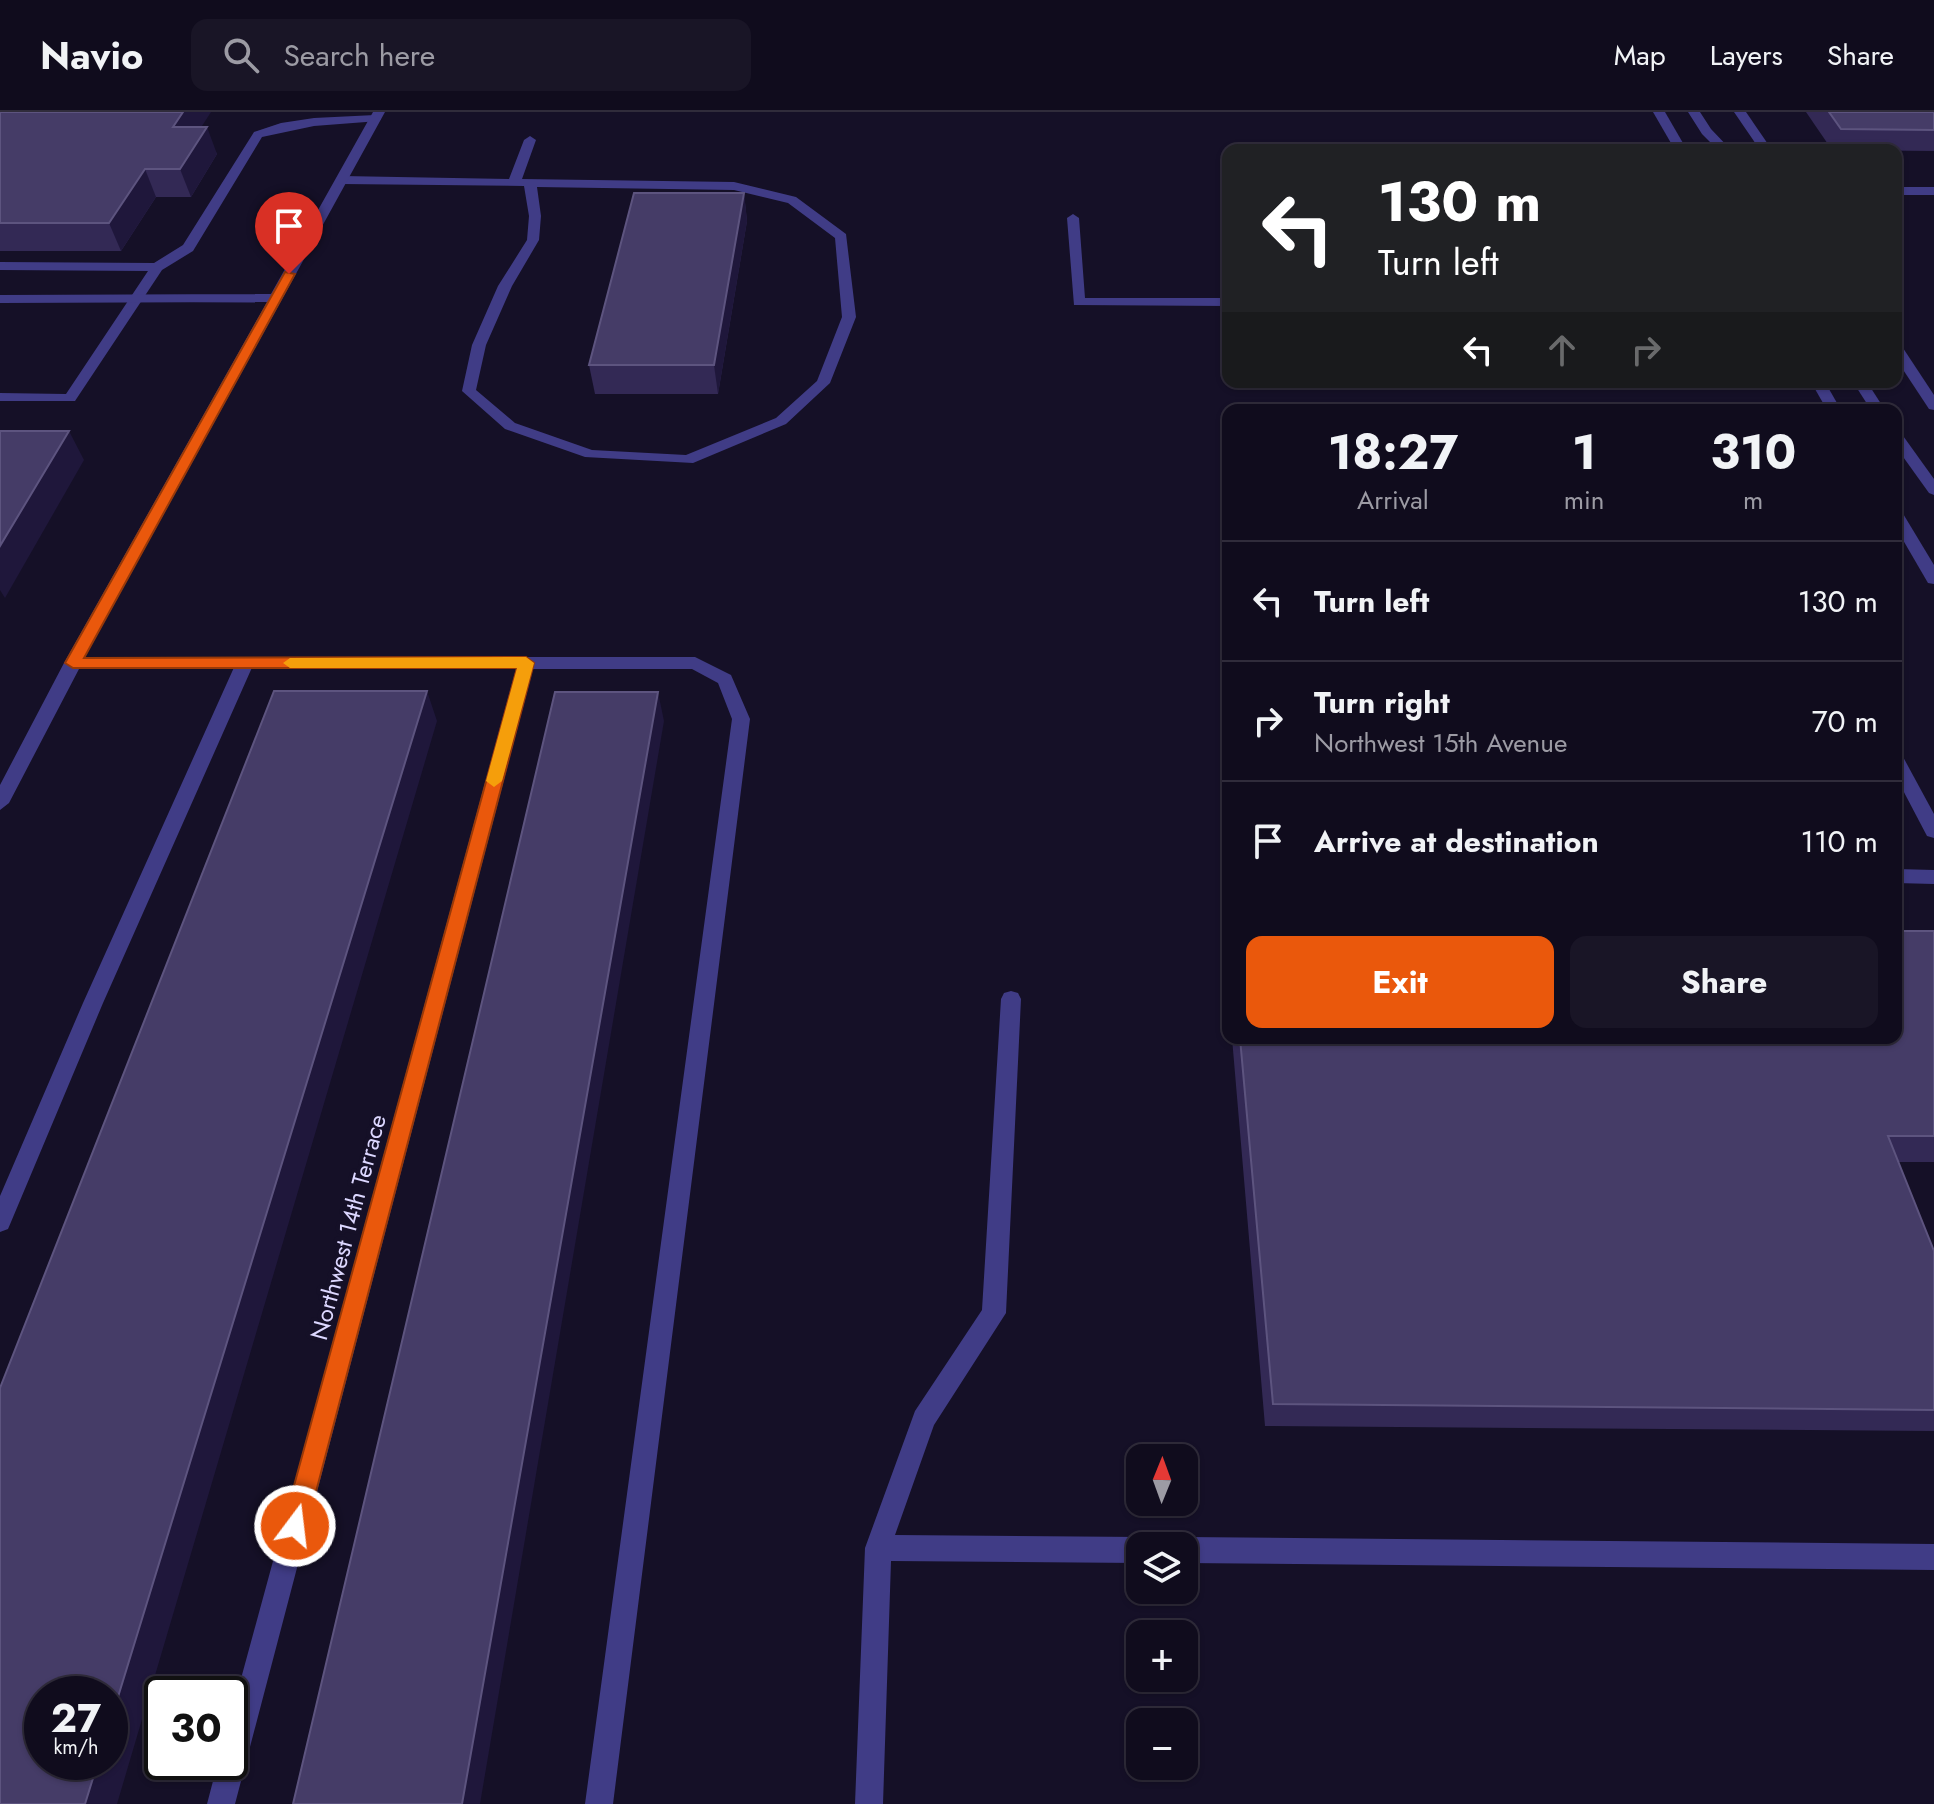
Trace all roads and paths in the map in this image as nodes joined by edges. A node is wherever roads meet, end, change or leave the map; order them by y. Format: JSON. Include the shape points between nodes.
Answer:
{"nodes":[{"id":1,"x":1659,"y":112,"type":"edge"},
{"id":2,"x":1694,"y":112,"type":"edge"},
{"id":3,"x":1740,"y":112,"type":"edge"},
{"id":4,"x":377,"y":116,"type":"edge"},
{"id":5,"x":530,"y":140,"type":"dead end"},
{"id":6,"x":1678,"y":144,"type":"edge"},
{"id":7,"x":1719,"y":144,"type":"edge"},
{"id":8,"x":1762,"y":144,"type":"edge"},
{"id":9,"x":342,"y":180,"type":"junction"},
{"id":10,"x":514,"y":183,"type":"junction"},
{"id":11,"x":530,"y":183,"type":"junction"},
{"id":12,"x":1902,"y":191,"type":"edge"},
{"id":13,"x":1934,"y":191,"type":"edge"},
{"id":14,"x":1073,"y":218,"type":"dead end"},
{"id":15,"x":0,"y":266,"type":"edge"},
{"id":16,"x":157,"y":267,"type":"junction"},
{"id":17,"x":137,"y":298,"type":"junction"},
{"id":18,"x":276,"y":298,"type":"junction"},
{"id":19,"x":0,"y":299,"type":"edge"},
{"id":20,"x":1222,"y":302,"type":"edge"},
{"id":21,"x":1902,"y":357,"type":"edge"},
{"id":22,"x":0,"y":397,"type":"edge"},
{"id":23,"x":1934,"y":406,"type":"edge"},
{"id":24,"x":1902,"y":445,"type":"edge"},
{"id":25,"x":1934,"y":490,"type":"edge"},
{"id":26,"x":1902,"y":525,"type":"edge"},
{"id":27,"x":1934,"y":579,"type":"edge"},
{"id":28,"x":73,"y":663,"type":"junction"},
{"id":29,"x":245,"y":663,"type":"junction"},
{"id":30,"x":526,"y":663,"type":"junction"},
{"id":31,"x":1902,"y":771,"type":"edge"},
{"id":32,"x":0,"y":803,"type":"edge"},
{"id":33,"x":1934,"y":831,"type":"edge"},
{"id":34,"x":1902,"y":876,"type":"edge"},
{"id":35,"x":1934,"y":877,"type":"edge"},
{"id":36,"x":1011,"y":999,"type":"dead end"},
{"id":37,"x":0,"y":1222,"type":"edge"},
{"id":38,"x":878,"y":1548,"type":"junction"},
{"id":39,"x":1126,"y":1550,"type":"edge"},
{"id":40,"x":1198,"y":1550,"type":"edge"},
{"id":41,"x":1934,"y":1557,"type":"edge"},
{"id":42,"x":221,"y":1804,"type":"edge"},
{"id":43,"x":599,"y":1804,"type":"edge"},
{"id":44,"x":869,"y":1804,"type":"edge"}],
"edges":[{"from":1,"to":6,"type":"street"},
{"from":2,"to":7,"type":"street"},
{"from":3,"to":8,"type":"street"},
{"from":4,"to":9,"type":"street"},
{"from":4,"to":16,"type":"street","via":[[281,127],[258,135],[188,248]]},
{"from":5,"to":10,"type":"street"},
{"from":9,"to":10,"type":"street"},
{"from":9,"to":18,"type":"street"},
{"from":10,"to":11,"type":"street"},
{"from":11,"to":11,"type":"street","via":[[533,240],[479,345],[469,391],[510,426],[590,454],[688,460],[781,421],[823,383],[849,317],[841,237],[792,200],[734,186]]},
{"from":12,"to":13,"type":"street"},
{"from":14,"to":20,"type":"street","via":[[1079,302]]},
{"from":15,"to":16,"type":"street"},
{"from":16,"to":17,"type":"street"},
{"from":17,"to":18,"type":"street"},
{"from":17,"to":19,"type":"street"},
{"from":17,"to":22,"type":"street","via":[[70,398]]},
{"from":18,"to":28,"type":"street"},
{"from":21,"to":23,"type":"street"},
{"from":24,"to":25,"type":"street"},
{"from":26,"to":27,"type":"street"},
{"from":28,"to":29,"type":"street"},
{"from":28,"to":32,"type":"street"},
{"from":29,"to":30,"type":"street"},
{"from":29,"to":37,"type":"street"},
{"from":30,"to":42,"type":"street","name":"Northwest 14th Terrace"},
{"from":30,"to":43,"type":"street","via":[[695,663],[725,679],[741,719]]},
{"from":31,"to":33,"type":"street"},
{"from":34,"to":35,"type":"street"},
{"from":36,"to":38,"type":"street","via":[[994,1313],[924,1419]]},
{"from":38,"to":39,"type":"street"},
{"from":38,"to":44,"type":"street"},
{"from":40,"to":41,"type":"street"}]}
